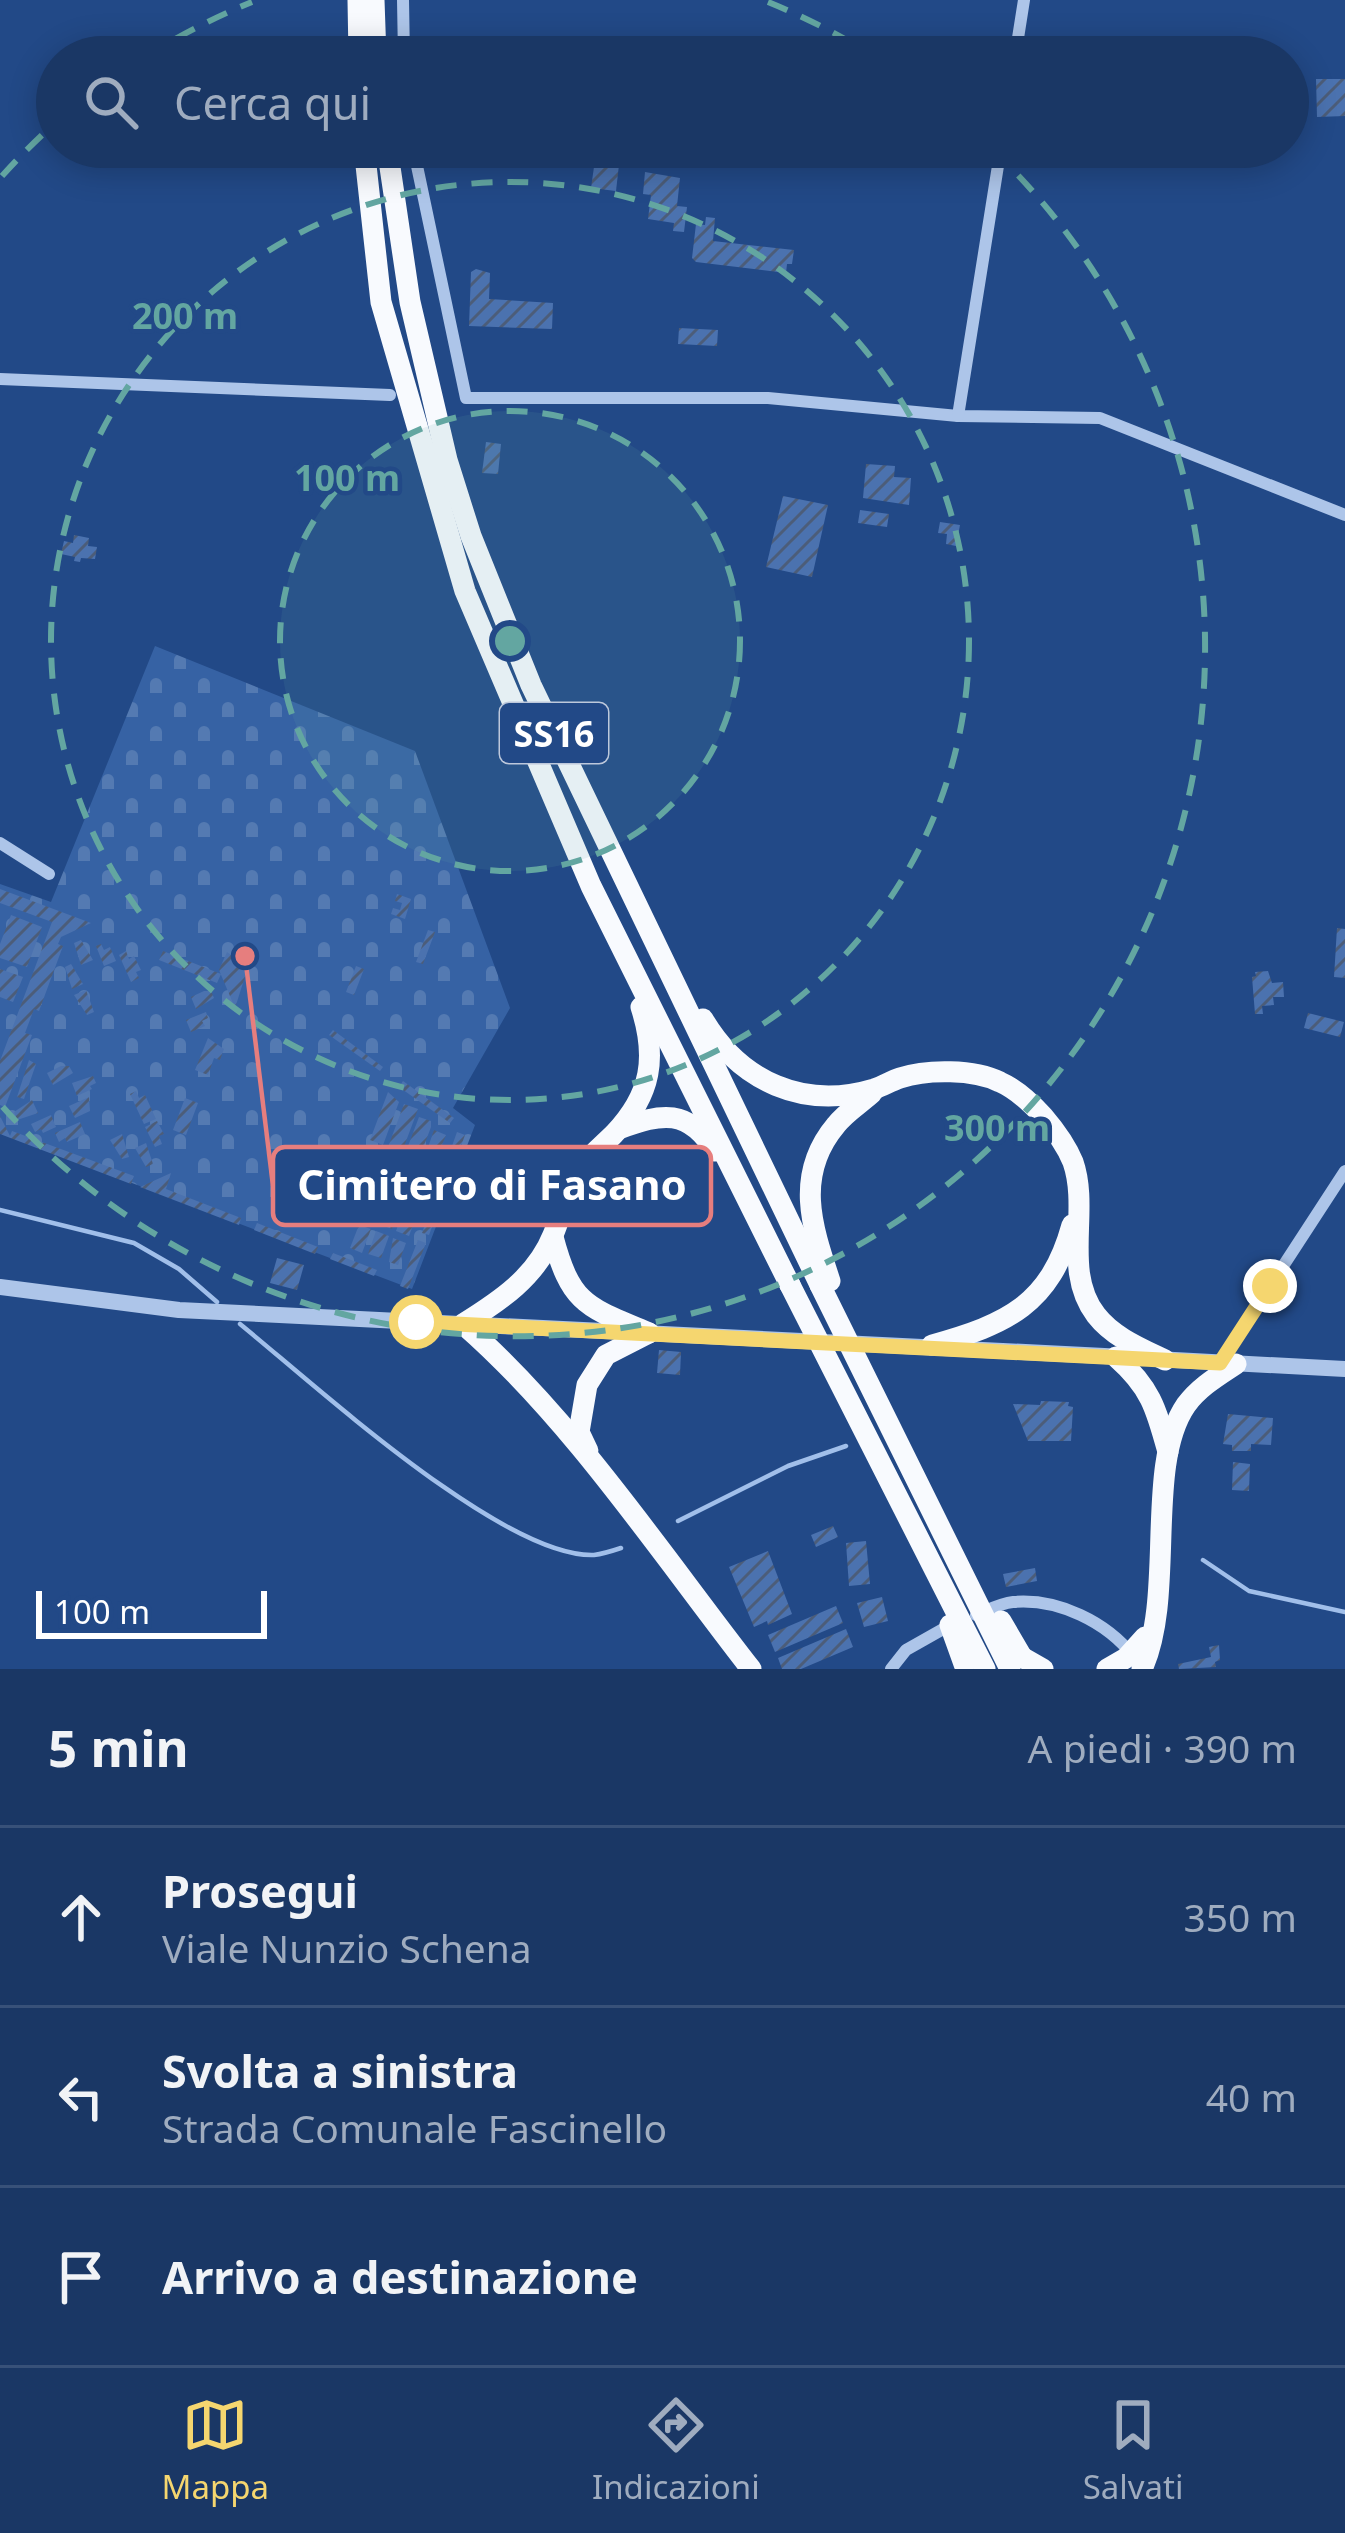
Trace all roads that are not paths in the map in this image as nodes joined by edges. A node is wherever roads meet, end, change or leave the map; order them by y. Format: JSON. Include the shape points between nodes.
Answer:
{"nodes":[{"id":1,"x":358,"y":0,"type":"edge"},
{"id":2,"x":374,"y":0,"type":"edge"},
{"id":3,"x":403,"y":0,"type":"edge"},
{"id":4,"x":1024,"y":0,"type":"edge"},
{"id":5,"x":359,"y":36,"type":"edge"},
{"id":6,"x":375,"y":36,"type":"edge"},
{"id":7,"x":404,"y":36,"type":"edge"},
{"id":8,"x":1018,"y":36,"type":"edge"},
{"id":9,"x":366,"y":168,"type":"edge"},
{"id":10,"x":390,"y":168,"type":"edge"},
{"id":11,"x":417,"y":168,"type":"edge"},
{"id":12,"x":998,"y":168,"type":"edge"},
{"id":13,"x":0,"y":379,"type":"edge"},
{"id":14,"x":389,"y":395,"type":"dead end"},
{"id":15,"x":958,"y":416,"type":"junction"},
{"id":16,"x":1345,"y":515,"type":"edge"},
{"id":17,"x":0,"y":843,"type":"edge"},
{"id":18,"x":49,"y":874,"type":"dead end"},
{"id":19,"x":591,"y":886,"type":"junction"},
{"id":20,"x":637,"y":904,"type":"junction"},
{"id":21,"x":877,"y":1088,"type":"junction"},
{"id":22,"x":619,"y":1129,"type":"junction"},
{"id":23,"x":1345,"y":1171,"type":"edge"},
{"id":24,"x":1078,"y":1201,"type":"junction"},
{"id":25,"x":758,"y":1217,"type":"junction"},
{"id":26,"x":553,"y":1237,"type":"junction"},
{"id":27,"x":826,"y":1286,"type":"junction"},
{"id":28,"x":0,"y":1287,"type":"edge"},
{"id":29,"x":463,"y":1324,"type":"junction"},
{"id":30,"x":649,"y":1333,"type":"junction"},
{"id":31,"x":932,"y":1345,"type":"junction"},
{"id":32,"x":1116,"y":1357,"type":"junction"},
{"id":33,"x":1165,"y":1360,"type":"junction"},
{"id":34,"x":1228,"y":1363,"type":"junction"},
{"id":35,"x":1345,"y":1369,"type":"edge"},
{"id":36,"x":1168,"y":1452,"type":"junction"},
{"id":37,"x":598,"y":1473,"type":"junction"},
{"id":38,"x":1146,"y":1650,"type":"edge"},
{"id":39,"x":1016,"y":1663,"type":"edge"},
{"id":40,"x":971,"y":1667,"type":"edge"},
{"id":41,"x":751,"y":1669,"type":"edge"},
{"id":42,"x":891,"y":1669,"type":"edge"},
{"id":43,"x":1043,"y":1669,"type":"edge"},
{"id":44,"x":1107,"y":1669,"type":"edge"}],
"edges":[{"from":1,"to":5,"type":"highway"},
{"from":2,"to":6,"type":"highway"},
{"from":3,"to":7,"type":"street"},
{"from":4,"to":8,"type":"street"},
{"from":9,"to":19,"type":"highway","number":"SS16","via":[[381,302],[465,591]]},
{"from":10,"to":20,"type":"highway","number":"SS16","via":[[410,302],[471,536],[531,685]]},
{"from":11,"to":15,"type":"street","via":[[466,398],[768,398]]},
{"from":12,"to":15,"type":"street"},
{"from":13,"to":14,"type":"street"},
{"from":15,"to":16,"type":"street","via":[[1100,418]]},
{"from":17,"to":18,"type":"street"},
{"from":19,"to":22,"type":"highway","via":[[652,1041],[649,1075]]},
{"from":19,"to":25,"type":"highway","number":"SS16"},
{"from":20,"to":21,"type":"highway","via":[[710,1030],[745,1072],[791,1094],[836,1097]]},
{"from":20,"to":27,"type":"highway","number":"SS16"},
{"from":21,"to":24,"type":"highway","via":[[956,1072],[998,1080],[1058,1133],[1074,1164]]},
{"from":21,"to":27,"type":"highway","via":[[834,1126],[811,1174],[809,1217]]},
{"from":22,"to":25,"type":"highway","via":[[654,1116],[680,1118],[706,1138]]},
{"from":22,"to":26,"type":"highway","via":[[584,1163]]},
{"from":23,"to":34,"type":"street"},
{"from":24,"to":31,"type":"highway","via":[[1064,1252],[1040,1292],[1012,1318]]},
{"from":24,"to":33,"type":"highway","via":[[1079,1280],[1095,1314]]},
{"from":25,"to":40,"type":"highway","number":"SS16","bridge":true},
{"from":26,"to":29,"type":"highway","via":[[518,1287]]},
{"from":26,"to":30,"type":"highway","via":[[565,1281],[590,1308]]},
{"from":27,"to":39,"type":"highway","number":"SS16","bridge":true,"via":[[950,1548]]},
{"from":28,"to":29,"type":"street","via":[[178,1310]]},
{"from":29,"to":30,"type":"street"},
{"from":29,"to":37,"type":"highway","via":[[505,1360]]},
{"from":30,"to":31,"type":"street"},
{"from":30,"to":37,"type":"highway","via":[[606,1355],[587,1385],[579,1432]]},
{"from":31,"to":32,"type":"street"},
{"from":32,"to":33,"type":"street"},
{"from":32,"to":36,"type":"highway","via":[[1153,1399]]},
{"from":33,"to":34,"type":"street"},
{"from":34,"to":35,"type":"street"},
{"from":34,"to":36,"type":"highway","via":[[1184,1408]]},
{"from":36,"to":38,"type":"highway"},
{"from":37,"to":41,"type":"highway"},
{"from":38,"to":42,"type":"street","via":[[1059,1606],[1011,1601],[934,1631]]},
{"from":38,"to":44,"type":"highway","bridge":true},
{"from":39,"to":43,"type":"highway"}]}
